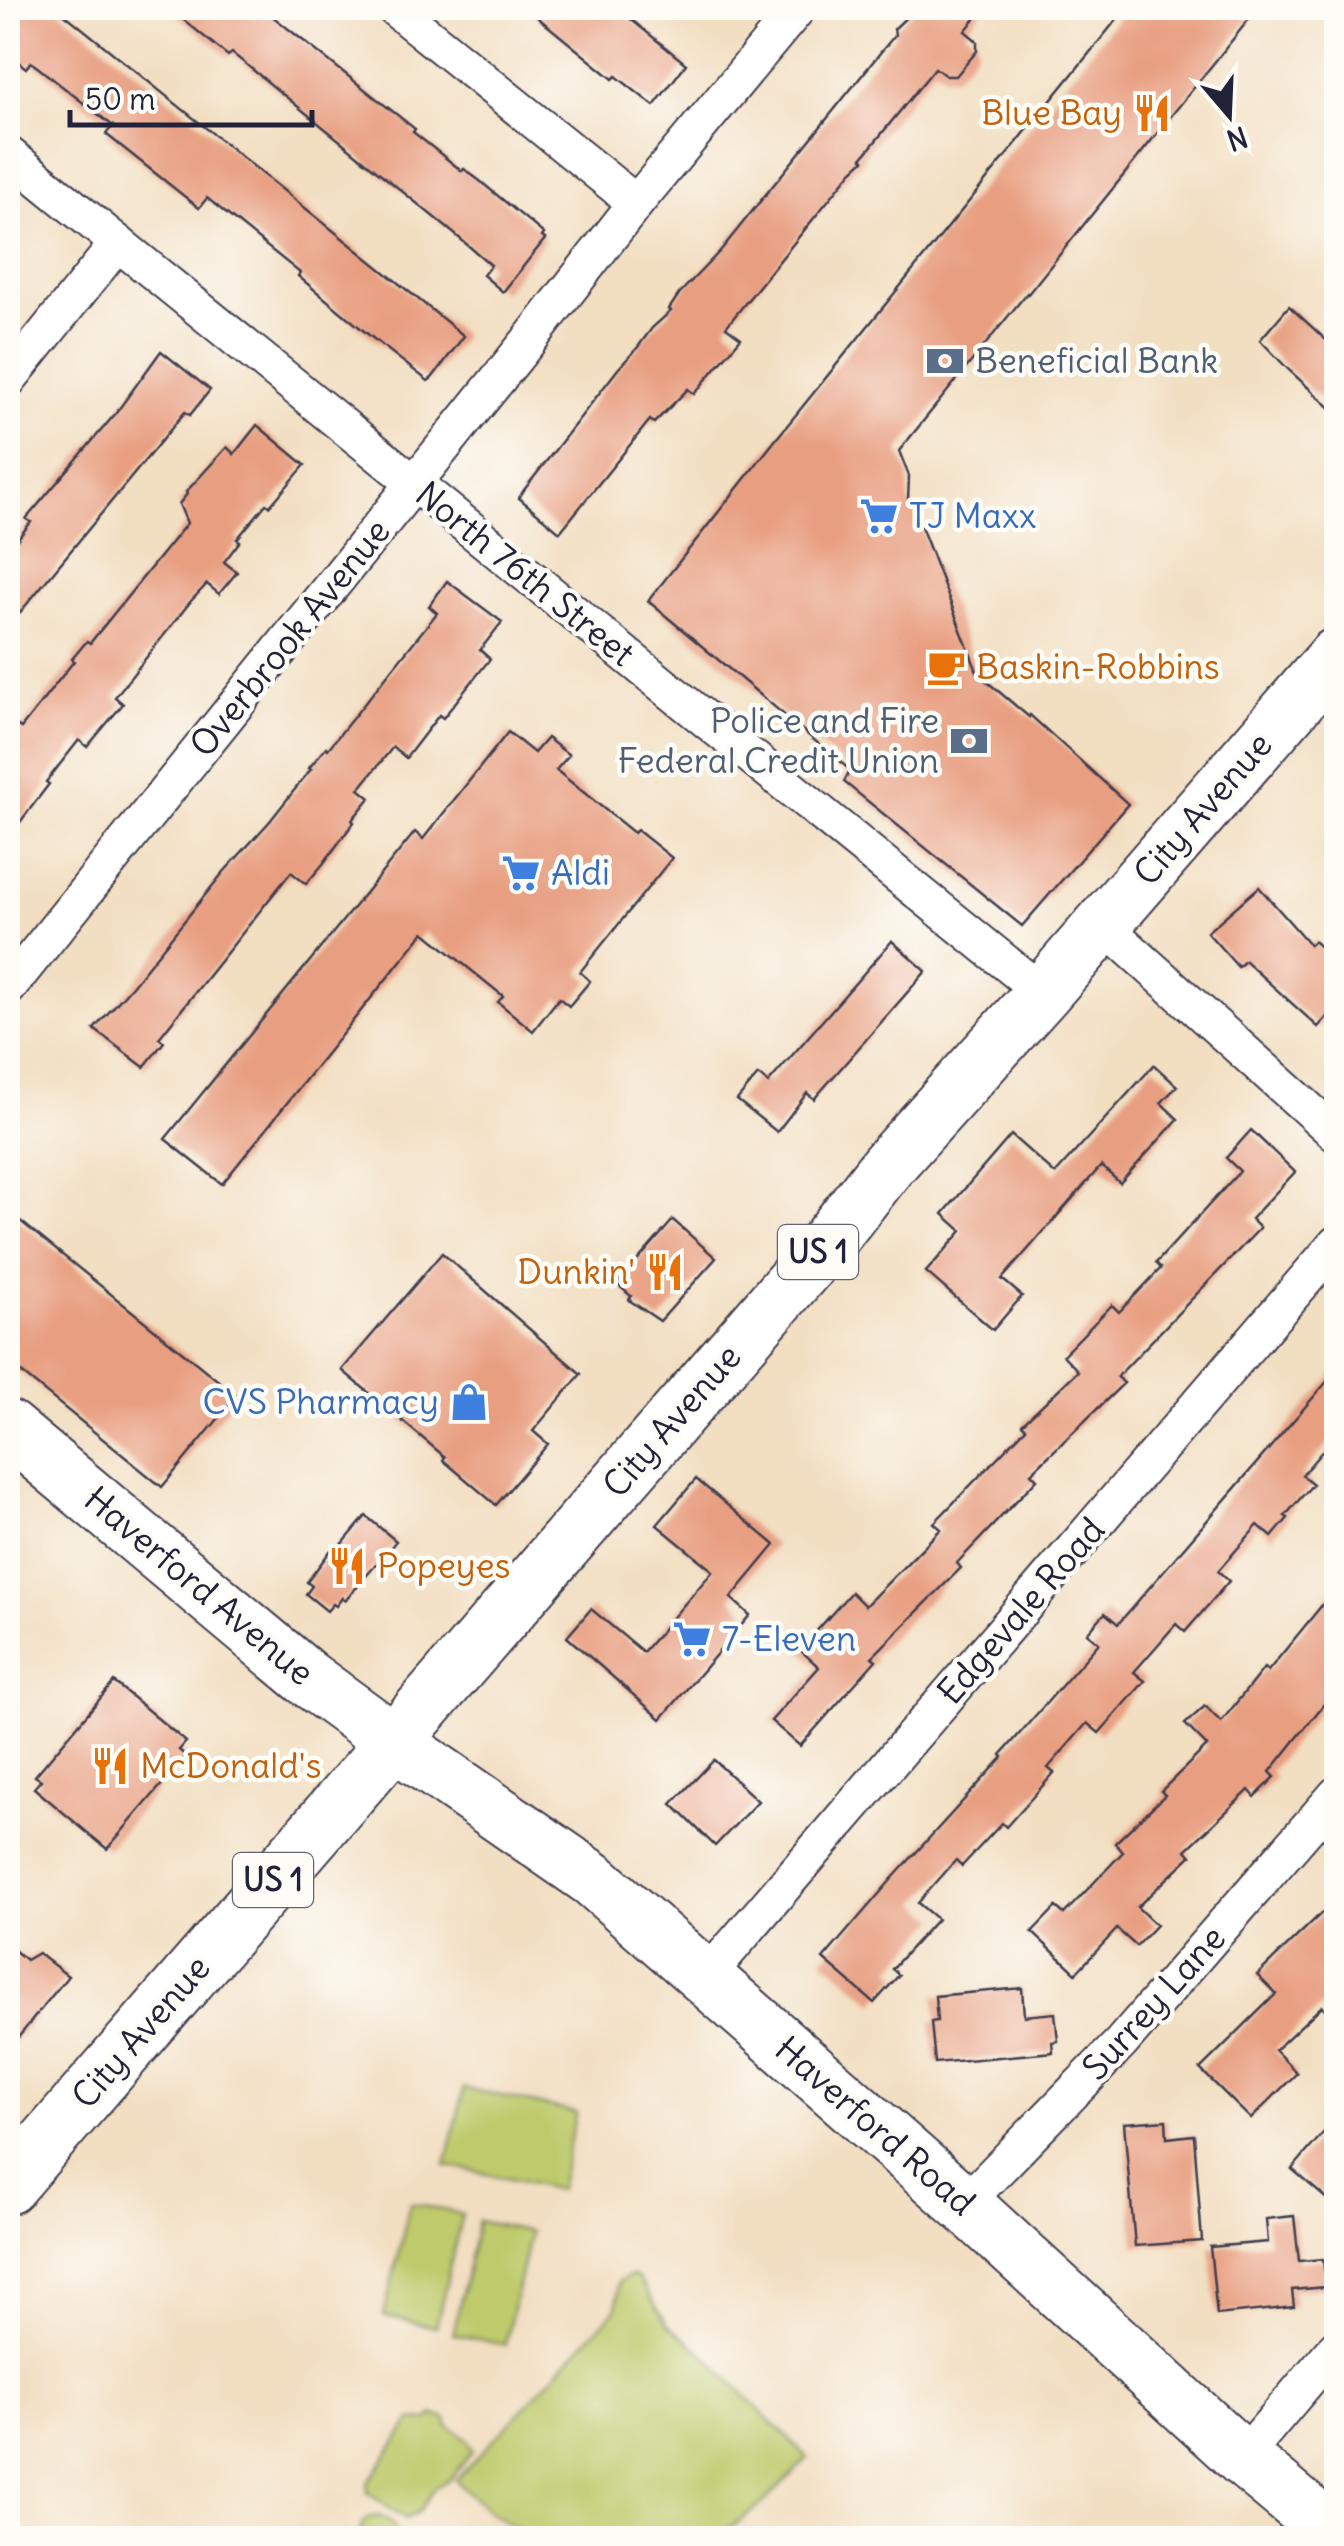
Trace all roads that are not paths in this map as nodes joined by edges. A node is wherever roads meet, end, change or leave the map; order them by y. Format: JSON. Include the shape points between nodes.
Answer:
{"nodes":[{"id":1,"x":394,"y":8,"type":"edge"},
{"id":2,"x":798,"y":8,"type":"edge"},
{"id":3,"x":8,"y":154,"type":"edge"},
{"id":4,"x":636,"y":204,"type":"junction"},
{"id":5,"x":118,"y":243,"type":"junction"},
{"id":6,"x":8,"y":380,"type":"edge"},
{"id":7,"x":414,"y":483,"type":"junction"},
{"id":8,"x":1336,"y":656,"type":"edge"},
{"id":9,"x":1102,"y":925,"type":"junction"},
{"id":10,"x":8,"y":988,"type":"edge"},
{"id":11,"x":1043,"y":994,"type":"junction"},
{"id":12,"x":1336,"y":1134,"type":"edge"},
{"id":13,"x":1336,"y":1244,"type":"edge"},
{"id":14,"x":8,"y":1428,"type":"edge"},
{"id":15,"x":393,"y":1741,"type":"junction"},
{"id":16,"x":1336,"y":1795,"type":"edge"},
{"id":17,"x":706,"y":1978,"type":"junction"},
{"id":18,"x":8,"y":2186,"type":"edge"},
{"id":19,"x":964,"y":2204,"type":"junction"},
{"id":20,"x":1336,"y":2347,"type":"edge"},
{"id":21,"x":1242,"y":2458,"type":"junction"},
{"id":22,"x":1336,"y":2536,"type":"edge"}],
"edges":[{"from":1,"to":4,"type":"street"},
{"from":2,"to":4,"type":"street","name":"Overbrook Avenue"},
{"from":3,"to":5,"type":"street","name":"North 76th Street"},
{"from":4,"to":7,"type":"street","name":"Overbrook Avenue"},
{"from":5,"to":6,"type":"street"},
{"from":5,"to":7,"type":"street","name":"North 76th Street"},
{"from":7,"to":10,"type":"street","name":"Overbrook Avenue"},
{"from":7,"to":11,"type":"street","name":"North 76th Street"},
{"from":8,"to":9,"type":"main road","name":"City Avenue","number":"US 1"},
{"from":9,"to":11,"type":"main road","name":"City Avenue","number":"US 1"},
{"from":9,"to":12,"type":"street"},
{"from":11,"to":15,"type":"main road","name":"City Avenue","number":"US 1"},
{"from":13,"to":17,"type":"street","name":"Edgevale Road"},
{"from":14,"to":15,"type":"main road","name":"Haverford Avenue","via":[[307,1678]]},
{"from":15,"to":17,"type":"main road","name":"Haverford Road","via":[[594,1880]]},
{"from":15,"to":18,"type":"main road","name":"City Avenue","number":"US 1"},
{"from":16,"to":19,"type":"street","name":"Surrey Lane","via":[[1121,2043]]},
{"from":17,"to":19,"type":"main road","name":"Haverford Road"},
{"from":19,"to":21,"type":"main road","name":"Haverford Road"},
{"from":20,"to":21,"type":"street"},
{"from":21,"to":22,"type":"main road","name":"Haverford Road"}]}
